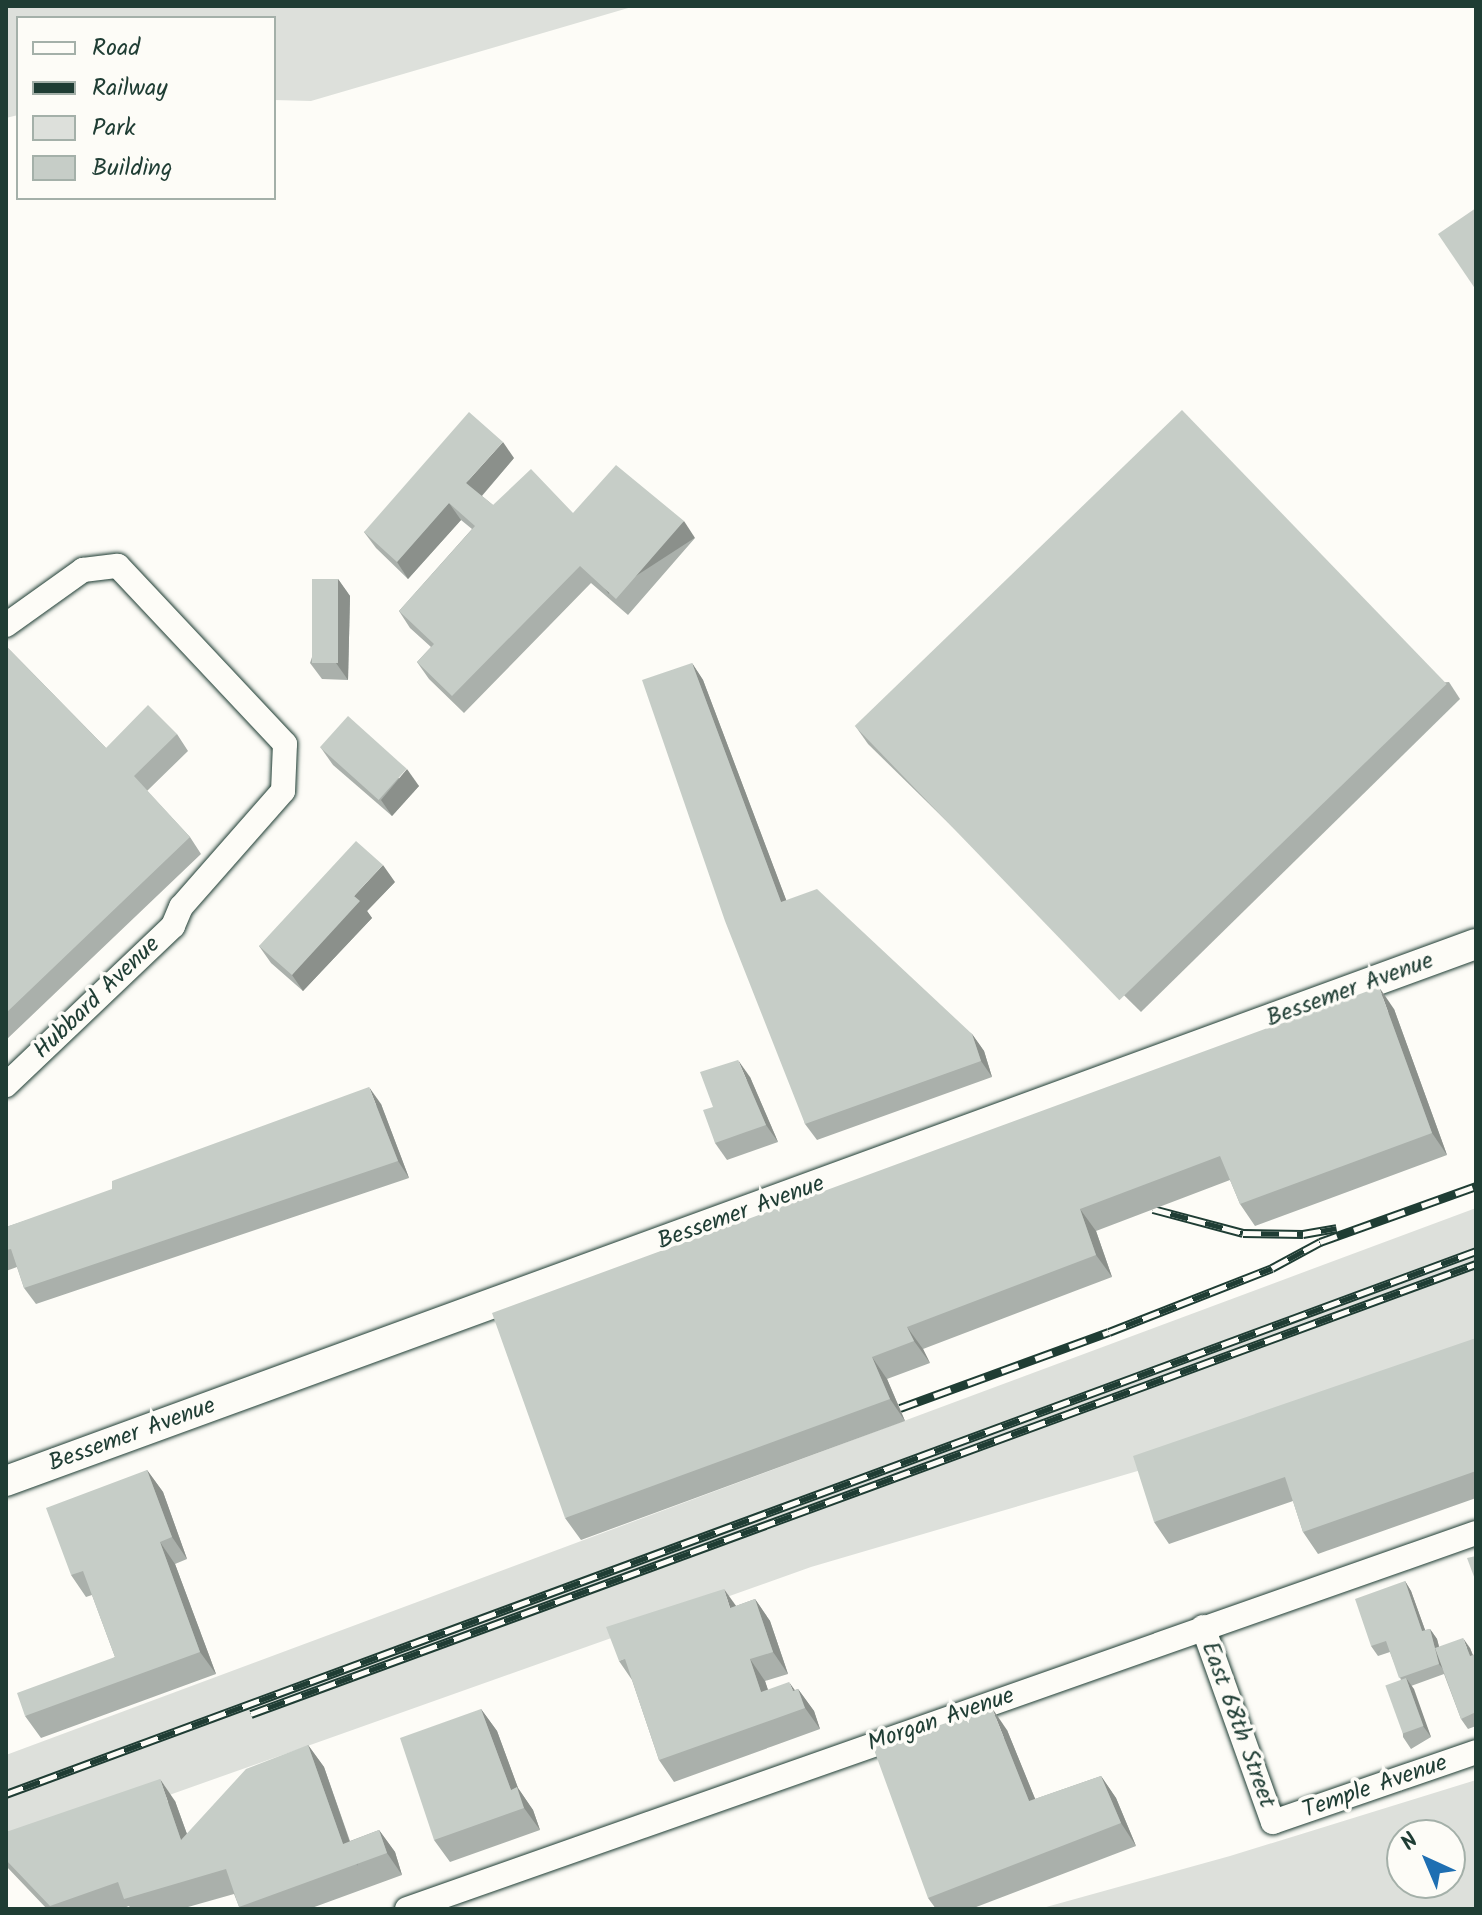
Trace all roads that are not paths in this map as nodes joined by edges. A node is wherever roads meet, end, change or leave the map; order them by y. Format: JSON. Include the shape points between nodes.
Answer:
{"nodes":[{"id":1,"x":6,"y":625,"type":"edge"},
{"id":2,"x":1476,"y":944,"type":"edge"},
{"id":3,"x":6,"y":1085,"type":"edge"},
{"id":4,"x":11,"y":1472,"type":"edge"},
{"id":5,"x":1476,"y":1533,"type":"edge"},
{"id":6,"x":1203,"y":1627,"type":"junction"},
{"id":7,"x":1476,"y":1752,"type":"edge"},
{"id":8,"x":1273,"y":1822,"type":"joint"},
{"id":9,"x":407,"y":1909,"type":"edge"}],
"edges":[{"from":1,"to":3,"type":"street","name":"Hubbard Avenue","via":[[83,570],[118,566],[285,744],[283,791],[181,907],[173,926]]},
{"from":2,"to":4,"type":"street","name":"Bessemer Avenue"},
{"from":5,"to":6,"type":"street","name":"Morgan Avenue"},
{"from":6,"to":8,"type":"street","name":"East 68th Street"},
{"from":6,"to":9,"type":"street","name":"Morgan Avenue"},
{"from":7,"to":8,"type":"street","name":"Temple Avenue"}]}
